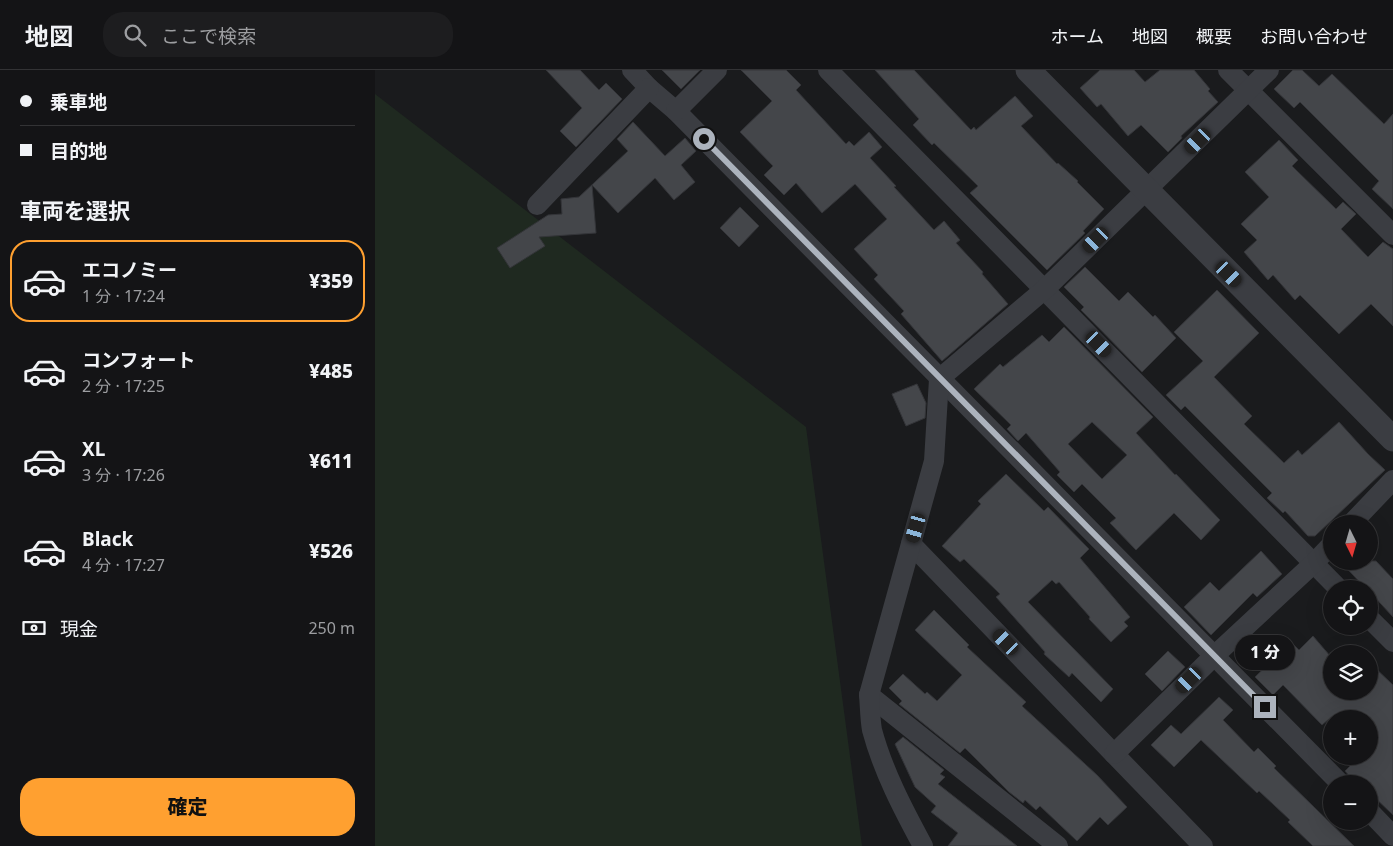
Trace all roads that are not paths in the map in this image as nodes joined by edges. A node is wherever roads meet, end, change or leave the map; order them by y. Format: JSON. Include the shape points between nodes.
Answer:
{"nodes":[{"id":1,"x":631,"y":70,"type":"edge"},
{"id":2,"x":717,"y":70,"type":"edge"},
{"id":3,"x":828,"y":70,"type":"edge"},
{"id":4,"x":1029,"y":70,"type":"edge"},
{"id":5,"x":1228,"y":70,"type":"edge"},
{"id":6,"x":1269,"y":70,"type":"edge"},
{"id":7,"x":649,"y":88,"type":"junction"},
{"id":8,"x":1248,"y":91,"type":"junction"},
{"id":9,"x":676,"y":111,"type":"junction"},
{"id":10,"x":1147,"y":191,"type":"junction"},
{"id":11,"x":537,"y":205,"type":"dead end"},
{"id":12,"x":1393,"y":235,"type":"edge"},
{"id":13,"x":1045,"y":289,"type":"junction"},
{"id":14,"x":939,"y":379,"type":"junction"},
{"id":15,"x":1393,"y":440,"type":"edge"},
{"id":16,"x":1393,"y":480,"type":"edge"},
{"id":17,"x":1360,"y":515,"type":"edge"},
{"id":18,"x":911,"y":544,"type":"junction"},
{"id":19,"x":1323,"y":553,"type":"edge"},
{"id":20,"x":1314,"y":563,"type":"junction"},
{"id":21,"x":1330,"y":580,"type":"edge"},
{"id":22,"x":1378,"y":627,"type":"edge"},
{"id":23,"x":1393,"y":642,"type":"edge"},
{"id":24,"x":1214,"y":656,"type":"junction"},
{"id":25,"x":869,"y":695,"type":"junction"},
{"id":26,"x":1114,"y":754,"type":"junction"},
{"id":27,"x":1332,"y":775,"type":"edge"},
{"id":28,"x":1378,"y":820,"type":"edge"},
{"id":29,"x":1393,"y":836,"type":"edge"},
{"id":30,"x":923,"y":846,"type":"edge"},
{"id":31,"x":1058,"y":846,"type":"edge"},
{"id":32,"x":1203,"y":846,"type":"edge"}],
"edges":[{"from":1,"to":7,"type":"street"},
{"from":2,"to":9,"type":"street"},
{"from":3,"to":13,"type":"street"},
{"from":4,"to":10,"type":"street"},
{"from":5,"to":8,"type":"street"},
{"from":6,"to":8,"type":"street"},
{"from":7,"to":9,"type":"street"},
{"from":7,"to":11,"type":"street"},
{"from":8,"to":10,"type":"street"},
{"from":8,"to":12,"type":"street"},
{"from":9,"to":14,"type":"street"},
{"from":10,"to":13,"type":"street"},
{"from":10,"to":15,"type":"street"},
{"from":13,"to":14,"type":"street"},
{"from":13,"to":20,"type":"street"},
{"from":14,"to":18,"type":"street","via":[[934,461]]},
{"from":14,"to":24,"type":"street"},
{"from":16,"to":17,"type":"street"},
{"from":18,"to":25,"type":"street"},
{"from":18,"to":26,"type":"street"},
{"from":19,"to":20,"type":"street"},
{"from":20,"to":21,"type":"street"},
{"from":20,"to":24,"type":"street"},
{"from":22,"to":23,"type":"street"},
{"from":24,"to":26,"type":"street"},
{"from":24,"to":27,"type":"street"},
{"from":25,"to":30,"type":"street","via":[[872,728],[882,760]]},
{"from":25,"to":31,"type":"street"},
{"from":26,"to":32,"type":"street"},
{"from":28,"to":29,"type":"street"}]}
